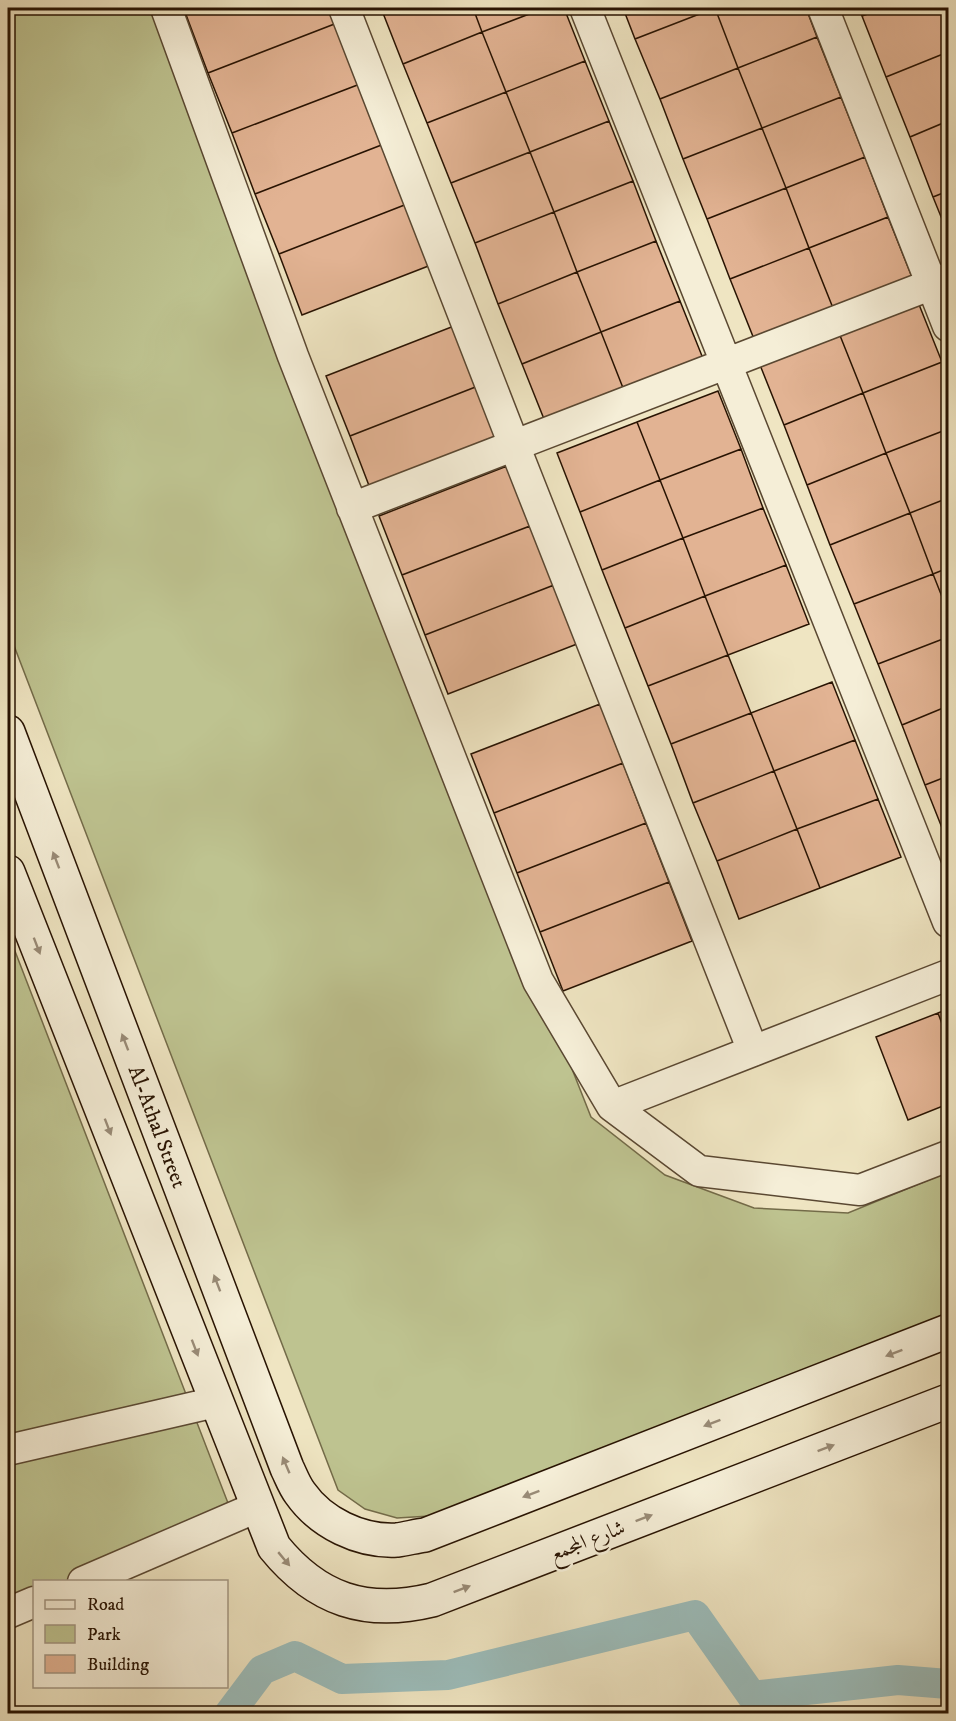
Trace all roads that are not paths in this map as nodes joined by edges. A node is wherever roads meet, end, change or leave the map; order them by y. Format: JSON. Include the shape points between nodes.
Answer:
{"nodes":[{"id":1,"x":166,"y":8,"type":"edge"},
{"id":2,"x":344,"y":8,"type":"edge"},
{"id":3,"x":585,"y":8,"type":"edge"},
{"id":4,"x":823,"y":8,"type":"edge"},
{"id":5,"x":940,"y":282,"type":"edge"},
{"id":6,"x":948,"y":326,"type":"edge"},
{"id":7,"x":725,"y":364,"type":"junction"},
{"id":8,"x":514,"y":445,"type":"junction"},
{"id":9,"x":352,"y":508,"type":"junction"},
{"id":10,"x":8,"y":732,"type":"edge"},
{"id":11,"x":8,"y":872,"type":"edge"},
{"id":12,"x":948,"y":922,"type":"edge"},
{"id":13,"x":948,"y":975,"type":"edge"},
{"id":14,"x":753,"y":1051,"type":"junction"},
{"id":15,"x":612,"y":1106,"type":"junction"},
{"id":16,"x":948,"y":1156,"type":"edge"},
{"id":17,"x":948,"y":1332,"type":"edge"},
{"id":18,"x":948,"y":1401,"type":"edge"},
{"id":19,"x":216,"y":1402,"type":"junction"},
{"id":20,"x":8,"y":1450,"type":"edge"},
{"id":21,"x":258,"y":1507,"type":"junction"},
{"id":22,"x":85,"y":1580,"type":"edge"},
{"id":23,"x":33,"y":1602,"type":"edge"},
{"id":24,"x":8,"y":1613,"type":"edge"}],
"edges":[{"from":1,"to":9,"type":"street"},
{"from":2,"to":8,"type":"street"},
{"from":3,"to":7,"type":"street"},
{"from":4,"to":5,"type":"street"},
{"from":5,"to":6,"type":"street"},
{"from":5,"to":7,"type":"street"},
{"from":7,"to":8,"type":"street"},
{"from":7,"to":12,"type":"street"},
{"from":8,"to":9,"type":"street"},
{"from":8,"to":14,"type":"street"},
{"from":9,"to":15,"type":"street","via":[[538,981]]},
{"from":17,"to":10,"type":"street","name":"Al-Athal Street","one_way":true,"via":[[425,1535],[397,1540],[369,1538],[342,1529],[318,1514],[299,1492],[286,1468]]},
{"from":11,"to":19,"type":"street","one_way":true},
{"from":13,"to":14,"type":"street"},
{"from":14,"to":15,"type":"street"},
{"from":15,"to":16,"type":"street","via":[[699,1171],[860,1190]]},
{"from":21,"to":18,"type":"street","name":"شارع المجمع","one_way":true,"via":[[274,1547],[308,1582],[327,1593],[368,1606],[411,1605]]},
{"from":19,"to":20,"type":"street"},
{"from":19,"to":21,"type":"street"},
{"from":21,"to":22,"type":"street"},
{"from":23,"to":24,"type":"street"}]}
